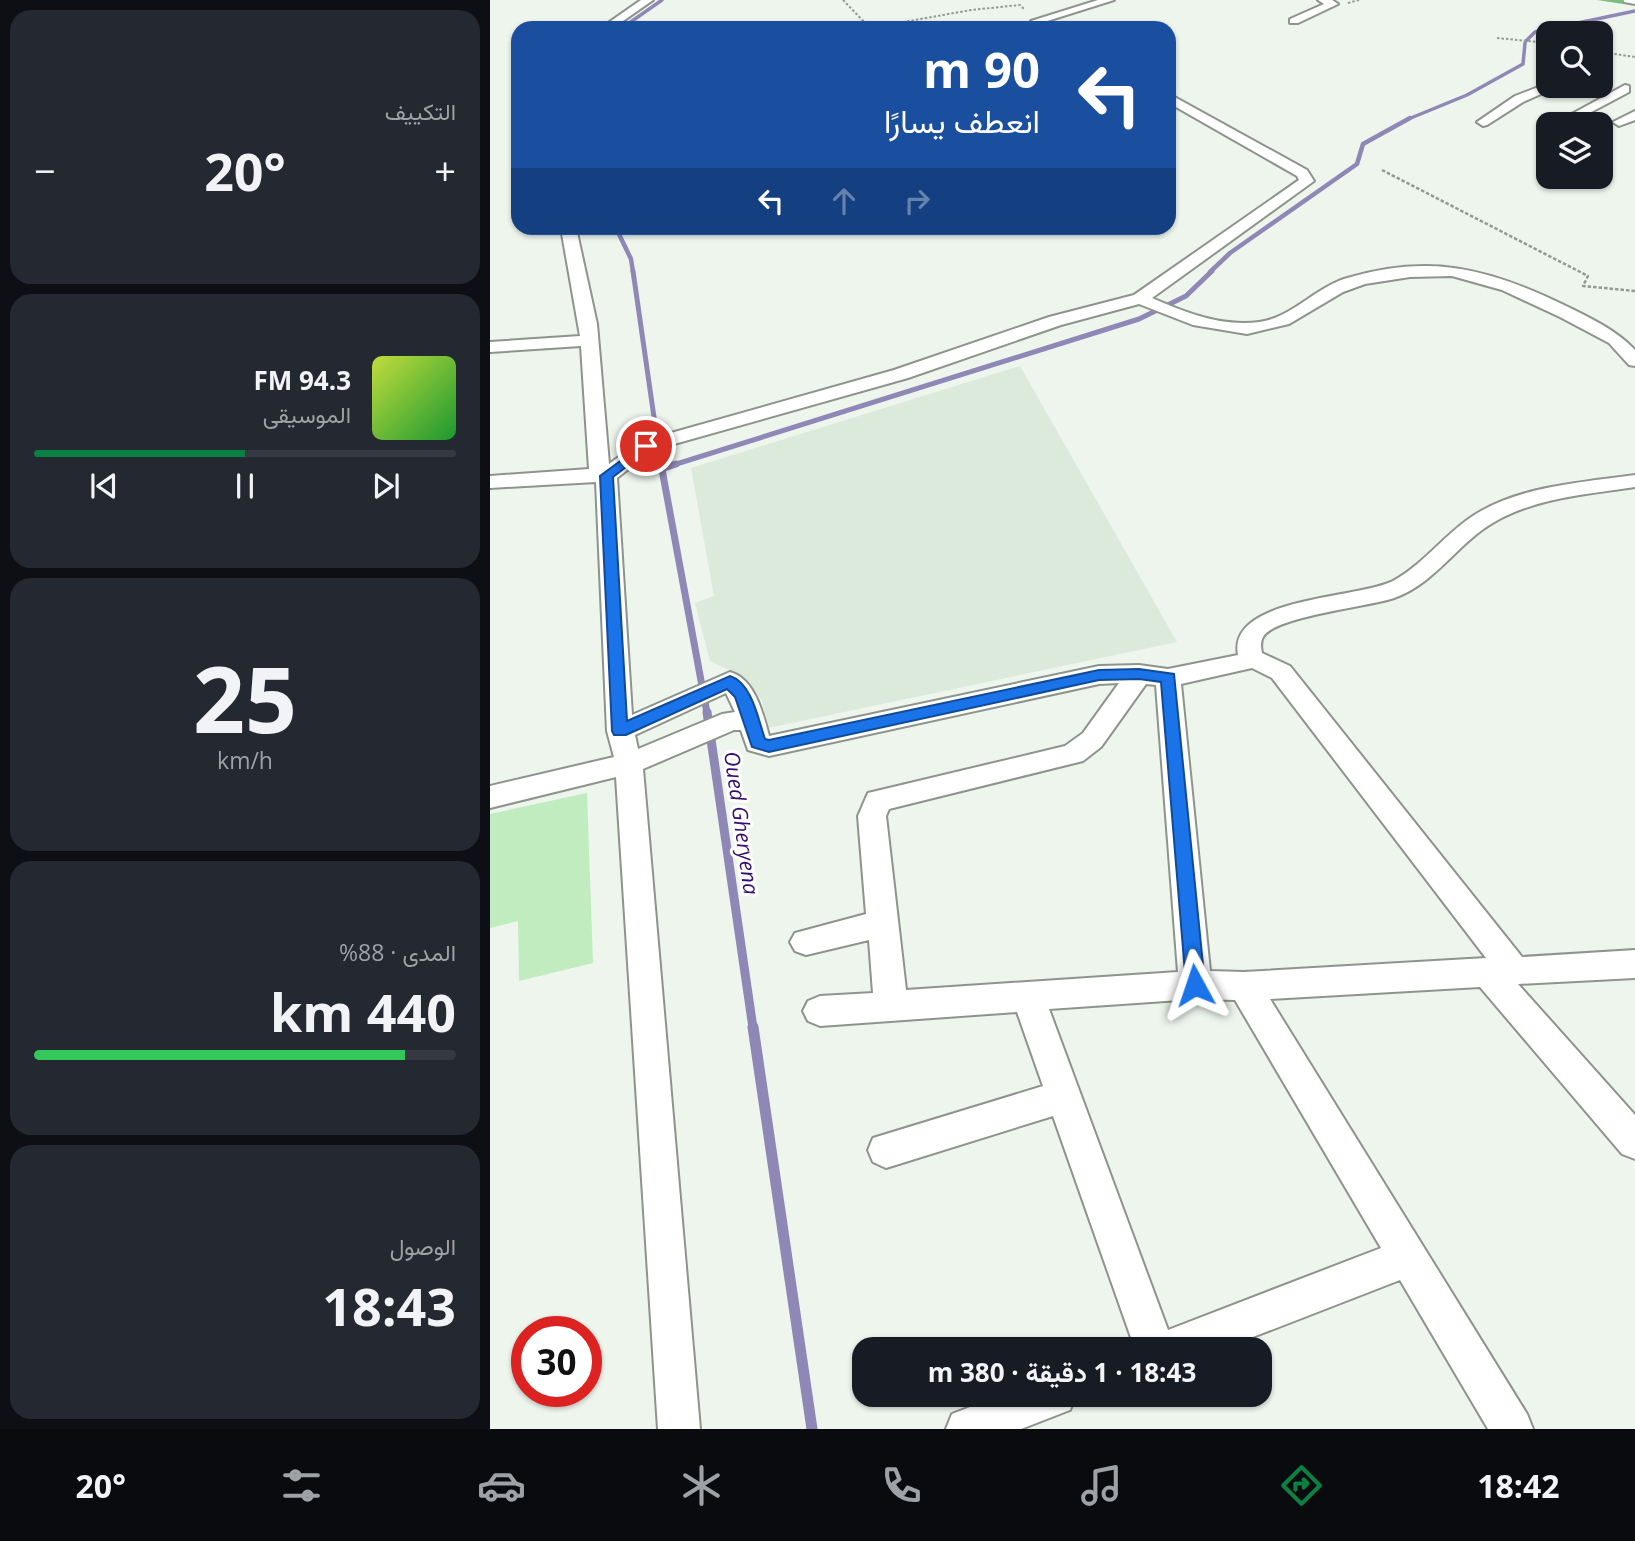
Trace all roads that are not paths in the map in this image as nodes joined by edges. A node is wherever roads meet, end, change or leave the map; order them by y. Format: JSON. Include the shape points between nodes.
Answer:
{"nodes":[{"id":1,"x":648,"y":0,"type":"edge"},
{"id":2,"x":1109,"y":0,"type":"edge"},
{"id":3,"x":1323,"y":0,"type":"edge"},
{"id":4,"x":1628,"y":0,"type":"edge"},
{"id":5,"x":1635,"y":1,"type":"edge"},
{"id":6,"x":616,"y":21,"type":"edge"},
{"id":7,"x":1036,"y":21,"type":"edge"},
{"id":8,"x":1294,"y":21,"type":"dead end"},
{"id":9,"x":1630,"y":90,"type":"edge"},
{"id":10,"x":1536,"y":93,"type":"edge"},
{"id":11,"x":1176,"y":101,"type":"edge"},
{"id":12,"x":1582,"y":112,"type":"edge"},
{"id":13,"x":1635,"y":116,"type":"edge"},
{"id":14,"x":1483,"y":122,"type":"dead end"},
{"id":15,"x":1619,"y":122,"type":"dead end"},
{"id":16,"x":570,"y":235,"type":"edge"},
{"id":17,"x":1140,"y":299,"type":"junction"},
{"id":18,"x":580,"y":341,"type":"dead end"},
{"id":19,"x":490,"y":347,"type":"edge"},
{"id":20,"x":1635,"y":361,"type":"edge"},
{"id":21,"x":603,"y":475,"type":"junction"},
{"id":22,"x":1635,"y":481,"type":"edge"},
{"id":23,"x":490,"y":482,"type":"edge"},
{"id":24,"x":1252,"y":660,"type":"junction"},
{"id":25,"x":1139,"y":674,"type":"junction"},
{"id":26,"x":1168,"y":678,"type":"junction"},
{"id":27,"x":741,"y":721,"type":"junction"},
{"id":28,"x":620,"y":731,"type":"junction"},
{"id":29,"x":629,"y":764,"type":"junction"},
{"id":30,"x":490,"y":797,"type":"edge"},
{"id":31,"x":883,"y":923,"type":"junction"},
{"id":32,"x":806,"y":942,"type":"dead end"},
{"id":33,"x":1635,"y":964,"type":"edge"},
{"id":34,"x":1501,"y":972,"type":"junction"},
{"id":35,"x":1195,"y":985,"type":"junction"},
{"id":36,"x":1244,"y":986,"type":"junction"},
{"id":37,"x":1028,"y":996,"type":"junction"},
{"id":38,"x":891,"y":1006,"type":"junction"},
{"id":39,"x":820,"y":1011,"type":"dead end"},
{"id":40,"x":1064,"y":1096,"type":"junction"},
{"id":41,"x":1635,"y":1142,"type":"edge"},
{"id":42,"x":886,"y":1150,"type":"dead end"},
{"id":43,"x":1408,"y":1257,"type":"junction"},
{"id":44,"x":1151,"y":1337,"type":"edge"},
{"id":45,"x":1202,"y":1337,"type":"edge"},
{"id":46,"x":1024,"y":1407,"type":"edge"},
{"id":47,"x":679,"y":1429,"type":"edge"},
{"id":48,"x":967,"y":1429,"type":"edge"},
{"id":49,"x":1512,"y":1429,"type":"edge"}],
"edges":[{"from":1,"to":6,"type":"street"},
{"from":2,"to":7,"type":"street"},
{"from":3,"to":8,"type":"street","via":[[1333,4]]},
{"from":4,"to":5,"type":"street"},
{"from":9,"to":12,"type":"street"},
{"from":10,"to":14,"type":"street"},
{"from":11,"to":17,"type":"street","via":[[1302,173],[1307,181]]},
{"from":13,"to":15,"type":"street"},
{"from":16,"to":21,"type":"street","via":[[588,324]]},
{"from":17,"to":20,"type":"street","via":[[1220,326],[1260,327],[1286,319],[1336,288],[1357,281],[1453,271],[1489,279],[1590,325],[1615,340]]},
{"from":17,"to":21,"type":"street","via":[[1055,321],[901,374],[646,446]]},
{"from":18,"to":19,"type":"street"},
{"from":21,"to":23,"type":"street"},
{"from":21,"to":28,"type":"street"},
{"from":22,"to":24,"type":"street","via":[[1508,506],[1463,534],[1423,572],[1388,592],[1292,614],[1259,627],[1248,645]]},
{"from":24,"to":26,"type":"street"},
{"from":24,"to":34,"type":"street","via":[[1261,660],[1281,673]]},
{"from":25,"to":26,"type":"street"},
{"from":25,"to":27,"type":"street","via":[[1099,675],[769,746],[758,743]]},
{"from":25,"to":31,"type":"street","via":[[1092,740],[1073,754],[878,801],[872,816]]},
{"from":26,"to":35,"type":"street"},
{"from":27,"to":28,"type":"street","via":[[742,695],[730,681]]},
{"from":27,"to":29,"type":"street"},
{"from":28,"to":29,"type":"street"},
{"from":29,"to":30,"type":"street"},
{"from":29,"to":47,"type":"street"},
{"from":31,"to":32,"type":"street"},
{"from":31,"to":38,"type":"street"},
{"from":33,"to":34,"type":"street"},
{"from":34,"to":36,"type":"street"},
{"from":34,"to":41,"type":"street"},
{"from":35,"to":36,"type":"street"},
{"from":35,"to":37,"type":"street"},
{"from":36,"to":43,"type":"street"},
{"from":37,"to":38,"type":"street"},
{"from":37,"to":40,"type":"street"},
{"from":38,"to":39,"type":"street"},
{"from":40,"to":42,"type":"street"},
{"from":40,"to":44,"type":"street"},
{"from":43,"to":45,"type":"street"},
{"from":43,"to":49,"type":"street"},
{"from":46,"to":48,"type":"street"}]}
